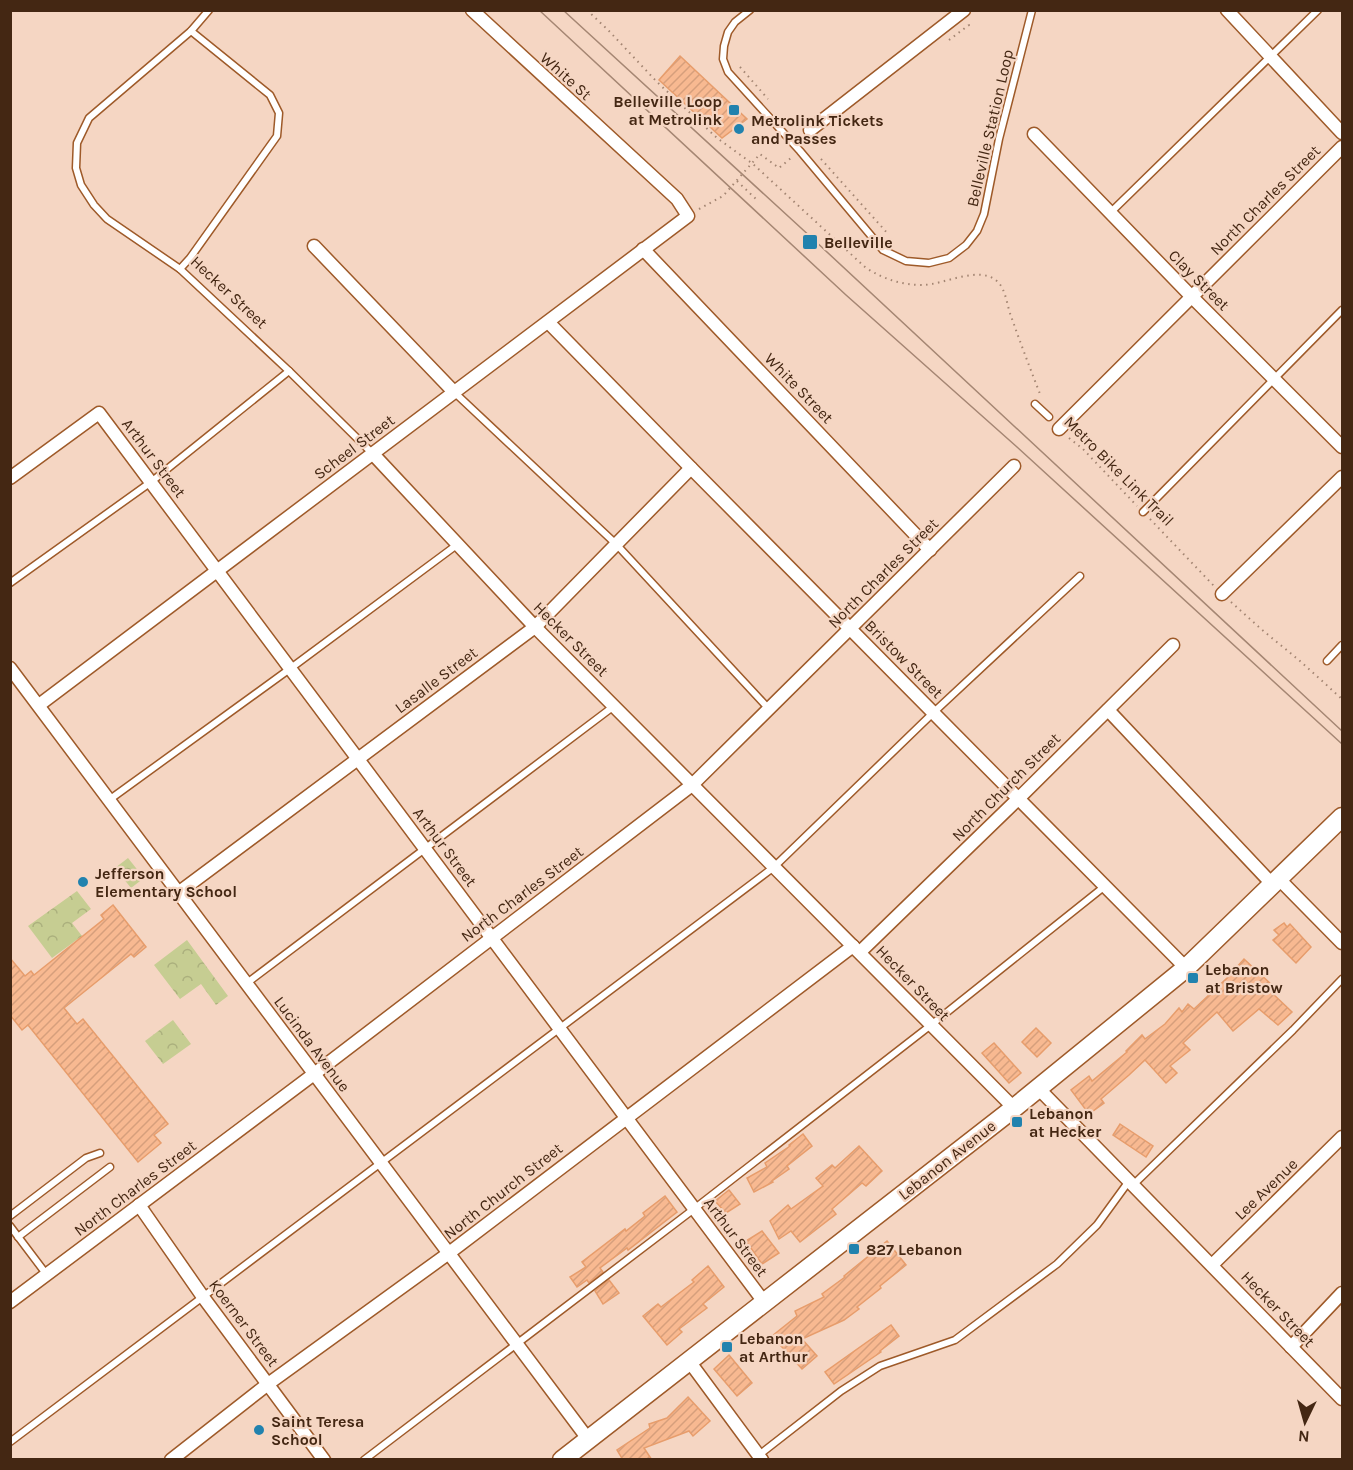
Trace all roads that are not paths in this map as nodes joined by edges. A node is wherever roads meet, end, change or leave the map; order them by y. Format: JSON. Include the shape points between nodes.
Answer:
{"nodes":[{"id":1,"x":209,"y":10,"type":"edge"},
{"id":2,"x":472,"y":10,"type":"edge"},
{"id":3,"x":750,"y":10,"type":"edge"},
{"id":4,"x":964,"y":10,"type":"edge"},
{"id":5,"x":1032,"y":10,"type":"edge"},
{"id":6,"x":1227,"y":10,"type":"edge"},
{"id":7,"x":1318,"y":10,"type":"edge"},
{"id":8,"x":191,"y":31,"type":"junction"},
{"id":9,"x":1271,"y":57,"type":"junction"},
{"id":10,"x":810,"y":130,"type":"dead end"},
{"id":11,"x":1342,"y":133,"type":"edge"},
{"id":12,"x":1034,"y":134,"type":"dead end"},
{"id":13,"x":1342,"y":147,"type":"edge"},
{"id":14,"x":1110,"y":213,"type":"junction"},
{"id":15,"x":688,"y":216,"type":"joint"},
{"id":16,"x":314,"y":246,"type":"dead end"},
{"id":17,"x":643,"y":249,"type":"junction"},
{"id":18,"x":180,"y":269,"type":"junction"},
{"id":19,"x":1191,"y":297,"type":"junction"},
{"id":20,"x":1342,"y":310,"type":"edge"},
{"id":21,"x":548,"y":322,"type":"junction"},
{"id":22,"x":289,"y":371,"type":"junction"},
{"id":23,"x":1274,"y":378,"type":"junction"},
{"id":24,"x":454,"y":392,"type":"junction"},
{"id":25,"x":1035,"y":405,"type":"dead end"},
{"id":26,"x":1049,"y":417,"type":"road end"},
{"id":27,"x":1059,"y":429,"type":"road end"},
{"id":28,"x":1342,"y":447,"type":"edge"},
{"id":29,"x":373,"y":454,"type":"junction"},
{"id":30,"x":1014,"y":466,"type":"dead end"},
{"id":31,"x":691,"y":468,"type":"junction"},
{"id":32,"x":1342,"y":477,"type":"edge"},
{"id":33,"x":10,"y":478,"type":"edge"},
{"id":34,"x":151,"y":482,"type":"junction"},
{"id":35,"x":1143,"y":512,"type":"road end"},
{"id":36,"x":458,"y":544,"type":"junction"},
{"id":37,"x":616,"y":544,"type":"junction"},
{"id":38,"x":930,"y":550,"type":"junction"},
{"id":39,"x":218,"y":570,"type":"junction"},
{"id":40,"x":1080,"y":576,"type":"dead end"},
{"id":41,"x":10,"y":583,"type":"edge"},
{"id":42,"x":1222,"y":594,"type":"road end"},
{"id":43,"x":535,"y":627,"type":"junction"},
{"id":44,"x":851,"y":628,"type":"junction"},
{"id":45,"x":1173,"y":645,"type":"dead end"},
{"id":46,"x":1342,"y":645,"type":"edge"},
{"id":47,"x":1327,"y":661,"type":"dead end"},
{"id":48,"x":10,"y":668,"type":"edge"},
{"id":49,"x":291,"y":668,"type":"junction"},
{"id":50,"x":39,"y":705,"type":"junction"},
{"id":51,"x":614,"y":706,"type":"junction"},
{"id":52,"x":770,"y":709,"type":"junction"},
{"id":53,"x":1108,"y":710,"type":"junction"},
{"id":54,"x":934,"y":712,"type":"junction"},
{"id":55,"x":359,"y":759,"type":"junction"},
{"id":56,"x":692,"y":785,"type":"junction"},
{"id":57,"x":1019,"y":798,"type":"junction"},
{"id":58,"x":109,"y":800,"type":"junction"},
{"id":59,"x":1342,"y":816,"type":"edge"},
{"id":60,"x":425,"y":848,"type":"junction"},
{"id":61,"x":774,"y":867,"type":"junction"},
{"id":62,"x":1276,"y":882,"type":"junction"},
{"id":63,"x":1105,"y":886,"type":"junction"},
{"id":64,"x":178,"y":894,"type":"junction"},
{"id":65,"x":492,"y":938,"type":"junction"},
{"id":66,"x":1342,"y":944,"type":"edge"},
{"id":67,"x":857,"y":949,"type":"junction"},
{"id":68,"x":1186,"y":968,"type":"junction"},
{"id":69,"x":1342,"y":979,"type":"edge"},
{"id":70,"x":246,"y":983,"type":"junction"},
{"id":71,"x":931,"y":1025,"type":"junction"},
{"id":72,"x":560,"y":1028,"type":"junction"},
{"id":73,"x":314,"y":1074,"type":"junction"},
{"id":74,"x":1038,"y":1088,"type":"junction"},
{"id":75,"x":1014,"y":1107,"type":"junction"},
{"id":76,"x":626,"y":1118,"type":"junction"},
{"id":77,"x":1342,"y":1137,"type":"edge"},
{"id":78,"x":100,"y":1153,"type":"dead end"},
{"id":79,"x":381,"y":1163,"type":"junction"},
{"id":80,"x":110,"y":1167,"type":"dead end"},
{"id":81,"x":1131,"y":1183,"type":"junction"},
{"id":82,"x":140,"y":1205,"type":"junction"},
{"id":83,"x":694,"y":1209,"type":"junction"},
{"id":84,"x":10,"y":1216,"type":"edge"},
{"id":85,"x":10,"y":1226,"type":"edge"},
{"id":86,"x":18,"y":1237,"type":"junction"},
{"id":87,"x":449,"y":1253,"type":"junction"},
{"id":88,"x":1212,"y":1265,"type":"junction"},
{"id":89,"x":47,"y":1275,"type":"junction"},
{"id":90,"x":1342,"y":1293,"type":"edge"},
{"id":91,"x":203,"y":1297,"type":"junction"},
{"id":92,"x":10,"y":1302,"type":"edge"},
{"id":93,"x":764,"y":1302,"type":"junction"},
{"id":94,"x":516,"y":1344,"type":"junction"},
{"id":95,"x":1291,"y":1347,"type":"junction"},
{"id":96,"x":689,"y":1360,"type":"junction"},
{"id":97,"x":268,"y":1384,"type":"junction"},
{"id":98,"x":1342,"y":1399,"type":"edge"},
{"id":99,"x":588,"y":1439,"type":"junction"},
{"id":100,"x":10,"y":1442,"type":"edge"},
{"id":101,"x":761,"y":1457,"type":"edge"},
{"id":102,"x":171,"y":1460,"type":"edge"},
{"id":103,"x":324,"y":1460,"type":"edge"},
{"id":104,"x":364,"y":1460,"type":"edge"},
{"id":105,"x":562,"y":1460,"type":"edge"}],
"edges":[{"from":1,"to":8,"type":"lane"},
{"from":2,"to":15,"type":"street","name":"White St","via":[[677,199]]},
{"from":3,"to":5,"type":"lane","name":"Belleville Station Loop","via":[[728,32],[723,58],[728,72],[883,250],[906,261],[929,263],[949,258],[966,245],[984,214]]},
{"from":4,"to":10,"type":"street"},
{"from":6,"to":9,"type":"street"},
{"from":7,"to":9,"type":"lane"},
{"from":8,"to":18,"type":"lane","via":[[270,95],[279,113],[277,136]]},
{"from":8,"to":18,"type":"lane","name":"Hecker Street","via":[[89,118],[77,143],[76,168],[94,205],[107,219]]},
{"from":9,"to":11,"type":"street"},
{"from":9,"to":14,"type":"lane"},
{"from":12,"to":14,"type":"street","name":"Clay Street"},
{"from":13,"to":19,"type":"street","name":"North Charles Street"},
{"from":14,"to":19,"type":"street","name":"Clay Street"},
{"from":15,"to":17,"type":"street","name":"Scheel Street"},
{"from":16,"to":24,"type":"street"},
{"from":17,"to":21,"type":"street","name":"Scheel Street"},
{"from":17,"to":38,"type":"street","name":"White Street"},
{"from":18,"to":22,"type":"lane","name":"Hecker Street"},
{"from":19,"to":23,"type":"street","name":"Clay Street"},
{"from":19,"to":27,"type":"street","name":"North Charles Street"},
{"from":20,"to":23,"type":"lane"},
{"from":21,"to":24,"type":"street","name":"Scheel Street"},
{"from":21,"to":31,"type":"street","name":"Bristow Street"},
{"from":22,"to":29,"type":"lane","name":"Hecker Street"},
{"from":22,"to":34,"type":"lane"},
{"from":23,"to":28,"type":"street","name":"Clay Street"},
{"from":23,"to":35,"type":"lane"},
{"from":24,"to":29,"type":"street","name":"Scheel Street"},
{"from":24,"to":37,"type":"lane"},
{"from":25,"to":26,"type":"lane"},
{"from":29,"to":36,"type":"street","name":"Hecker Street"},
{"from":29,"to":39,"type":"street","name":"Scheel Street"},
{"from":30,"to":38,"type":"street","name":"North Charles Street"},
{"from":31,"to":37,"type":"street","name":"Lasalle Street"},
{"from":31,"to":44,"type":"street","name":"Bristow Street"},
{"from":32,"to":42,"type":"street"},
{"from":33,"to":34,"type":"street","name":"Arthur Street","via":[[99,413]]},
{"from":34,"to":39,"type":"street","name":"Arthur Street"},
{"from":34,"to":41,"type":"lane"},
{"from":36,"to":43,"type":"street","name":"Hecker Street"},
{"from":36,"to":49,"type":"lane"},
{"from":37,"to":43,"type":"street","name":"Lasalle Street"},
{"from":37,"to":52,"type":"lane"},
{"from":38,"to":44,"type":"street","name":"North Charles Street"},
{"from":39,"to":49,"type":"street","name":"Arthur Street"},
{"from":39,"to":50,"type":"street","name":"Scheel Street"},
{"from":40,"to":54,"type":"lane"},
{"from":43,"to":51,"type":"street","name":"Hecker Street"},
{"from":43,"to":55,"type":"street","name":"Lasalle Street"},
{"from":44,"to":52,"type":"street","name":"North Charles Street"},
{"from":44,"to":54,"type":"street","name":"Bristow Street"},
{"from":45,"to":53,"type":"street","name":"North Church Street"},
{"from":46,"to":47,"type":"lane"},
{"from":48,"to":50,"type":"street","name":"Lucinda Avenue"},
{"from":49,"to":55,"type":"street","name":"Arthur Street"},
{"from":49,"to":58,"type":"lane"},
{"from":50,"to":58,"type":"street","name":"Lucinda Avenue"},
{"from":51,"to":56,"type":"street","name":"Hecker Street"},
{"from":51,"to":60,"type":"lane"},
{"from":52,"to":56,"type":"street","name":"North Charles Street"},
{"from":53,"to":57,"type":"street","name":"North Church Street"},
{"from":53,"to":62,"type":"street"},
{"from":54,"to":57,"type":"street","name":"Bristow Street"},
{"from":54,"to":61,"type":"lane"},
{"from":55,"to":60,"type":"street","name":"Arthur Street"},
{"from":55,"to":64,"type":"street","name":"Lasalle Street"},
{"from":56,"to":61,"type":"street","name":"Hecker Street"},
{"from":56,"to":65,"type":"street","name":"North Charles Street"},
{"from":57,"to":63,"type":"street","name":"Bristow Street"},
{"from":57,"to":67,"type":"street","name":"North Church Street"},
{"from":58,"to":64,"type":"street","name":"Lucinda Avenue"},
{"from":59,"to":62,"type":"main road","name":"Lebanon Avenue"},
{"from":60,"to":65,"type":"street","name":"Arthur Street"},
{"from":60,"to":70,"type":"lane"},
{"from":61,"to":67,"type":"street","name":"Hecker Street"},
{"from":61,"to":72,"type":"lane"},
{"from":62,"to":66,"type":"street"},
{"from":62,"to":68,"type":"main road","name":"Lebanon Avenue"},
{"from":63,"to":68,"type":"street","name":"Bristow Street"},
{"from":63,"to":71,"type":"lane"},
{"from":64,"to":70,"type":"street","name":"Lucinda Avenue"},
{"from":65,"to":72,"type":"street","name":"Arthur Street"},
{"from":65,"to":73,"type":"street","name":"North Charles Street"},
{"from":67,"to":71,"type":"street","name":"Hecker Street"},
{"from":67,"to":76,"type":"street","name":"North Church Street"},
{"from":68,"to":74,"type":"main road","name":"Lebanon Avenue"},
{"from":69,"to":81,"type":"lane"},
{"from":70,"to":73,"type":"street","name":"Lucinda Avenue"},
{"from":71,"to":75,"type":"street","name":"Hecker Street"},
{"from":71,"to":83,"type":"lane"},
{"from":72,"to":76,"type":"street","name":"Arthur Street"},
{"from":72,"to":79,"type":"lane"},
{"from":73,"to":79,"type":"street","name":"Lucinda Avenue"},
{"from":73,"to":82,"type":"street","name":"North Charles Street"},
{"from":74,"to":75,"type":"main road","name":"Lebanon Avenue"},
{"from":74,"to":81,"type":"street","name":"Hecker Street"},
{"from":75,"to":93,"type":"main road","name":"Lebanon Avenue"},
{"from":76,"to":83,"type":"street","name":"Arthur Street"},
{"from":76,"to":87,"type":"street","name":"North Church Street"},
{"from":77,"to":88,"type":"street","name":"Lee Avenue"},
{"from":78,"to":84,"type":"lane","via":[[86,1158]]},
{"from":79,"to":87,"type":"street","name":"Lucinda Avenue"},
{"from":79,"to":91,"type":"lane"},
{"from":80,"to":86,"type":"lane"},
{"from":81,"to":88,"type":"street","name":"Hecker Street"},
{"from":81,"to":101,"type":"lane","via":[[1097,1225],[1057,1264],[955,1340],[880,1366],[841,1391]]},
{"from":82,"to":89,"type":"street","name":"North Charles Street"},
{"from":82,"to":91,"type":"street","name":"Koerner Street"},
{"from":83,"to":93,"type":"street","name":"Arthur Street"},
{"from":83,"to":94,"type":"lane"},
{"from":85,"to":86,"type":"lane"},
{"from":86,"to":89,"type":"lane"},
{"from":87,"to":94,"type":"street","name":"Lucinda Avenue"},
{"from":87,"to":97,"type":"street","name":"North Church Street"},
{"from":88,"to":95,"type":"street","name":"Hecker Street"},
{"from":89,"to":92,"type":"street","name":"North Charles Street"},
{"from":90,"to":95,"type":"street"},
{"from":91,"to":97,"type":"street","name":"Koerner Street"},
{"from":91,"to":100,"type":"lane"},
{"from":93,"to":96,"type":"main road","name":"Lebanon Avenue"},
{"from":94,"to":99,"type":"street","name":"Lucinda Avenue"},
{"from":94,"to":104,"type":"lane"},
{"from":95,"to":98,"type":"street","name":"Hecker Street"},
{"from":96,"to":99,"type":"main road","name":"Lebanon Avenue"},
{"from":96,"to":101,"type":"street"},
{"from":97,"to":102,"type":"street","name":"North Church Street"},
{"from":97,"to":103,"type":"street","name":"Koerner Street"},
{"from":99,"to":105,"type":"main road","name":"Lebanon Avenue"}]}
